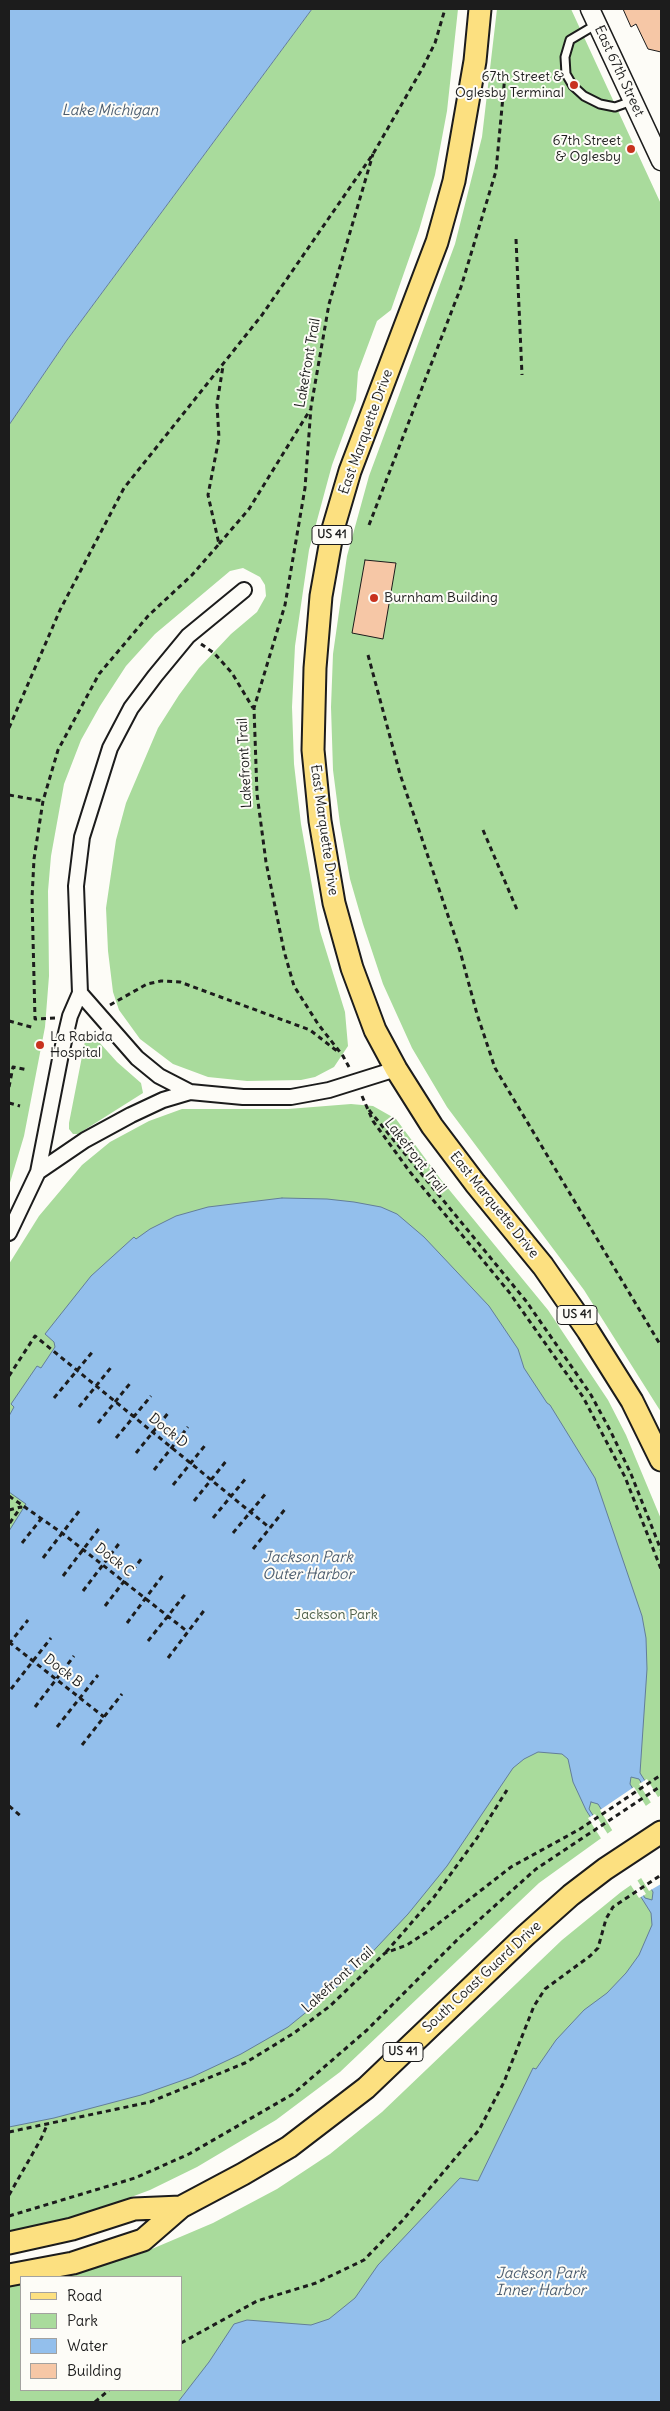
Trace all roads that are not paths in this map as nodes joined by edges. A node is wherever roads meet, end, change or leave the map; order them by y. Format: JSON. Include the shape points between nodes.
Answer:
{"nodes":[{"id":1,"x":480,"y":9,"type":"edge"},
{"id":2,"x":594,"y":16,"type":"edge"},
{"id":3,"x":633,"y":101,"type":"junction"},
{"id":4,"x":661,"y":161,"type":"edge"},
{"id":5,"x":244,"y":590,"type":"dead end"},
{"id":6,"x":80,"y":994,"type":"junction"},
{"id":7,"x":396,"y":1069,"type":"junction"},
{"id":8,"x":190,"y":1092,"type":"junction"},
{"id":9,"x":38,"y":1172,"type":"junction"},
{"id":10,"x":9,"y":1233,"type":"edge"},
{"id":11,"x":661,"y":1460,"type":"edge"},
{"id":12,"x":661,"y":1832,"type":"edge"},
{"id":13,"x":181,"y":2207,"type":"junction"},
{"id":14,"x":9,"y":2243,"type":"edge"},
{"id":15,"x":9,"y":2275,"type":"edge"}],
"edges":[{"from":1,"to":7,"type":"main road","name":"East Marquette Drive","number":"US 41","via":[[475,61],[454,181],[437,242],[350,471],[333,529],[321,596],[315,668],[313,750],[320,821],[334,903],[352,968],[375,1030]]},
{"from":2,"to":3,"type":"street","name":"East 67th Street"},
{"from":2,"to":3,"type":"lane","via":[[570,40],[565,57],[566,74],[584,96],[600,104],[615,108]]},
{"from":3,"to":4,"type":"street","name":"East 67th Street"},
{"from":5,"to":6,"type":"street","via":[[188,636],[131,708],[110,748],[82,838],[76,886]]},
{"from":6,"to":8,"type":"street","via":[[138,1058],[159,1076]]},
{"from":6,"to":9,"type":"street","via":[[70,1016],[61,1054]]},
{"from":7,"to":8,"type":"street","via":[[329,1090],[291,1097]]},
{"from":7,"to":11,"type":"main road","name":"East Marquette Drive","number":"US 41","via":[[432,1126],[543,1266],[588,1331],[632,1401]]},
{"from":8,"to":9,"type":"street","via":[[163,1100],[123,1119]]},
{"from":9,"to":10,"type":"street"},
{"from":12,"to":13,"type":"main road","name":"South Coast Guard Drive","number":"US 41","via":[[605,1869],[525,1936],[372,2082],[330,2117],[243,2174]]},
{"from":13,"to":14,"type":"main road","name":"South Coast Guard Drive","number":"US 41","via":[[134,2208],[72,2230]]},
{"from":13,"to":15,"type":"main road","name":"South Coast Guard Drive","number":"US 41","via":[[143,2240],[73,2263]]}]}
